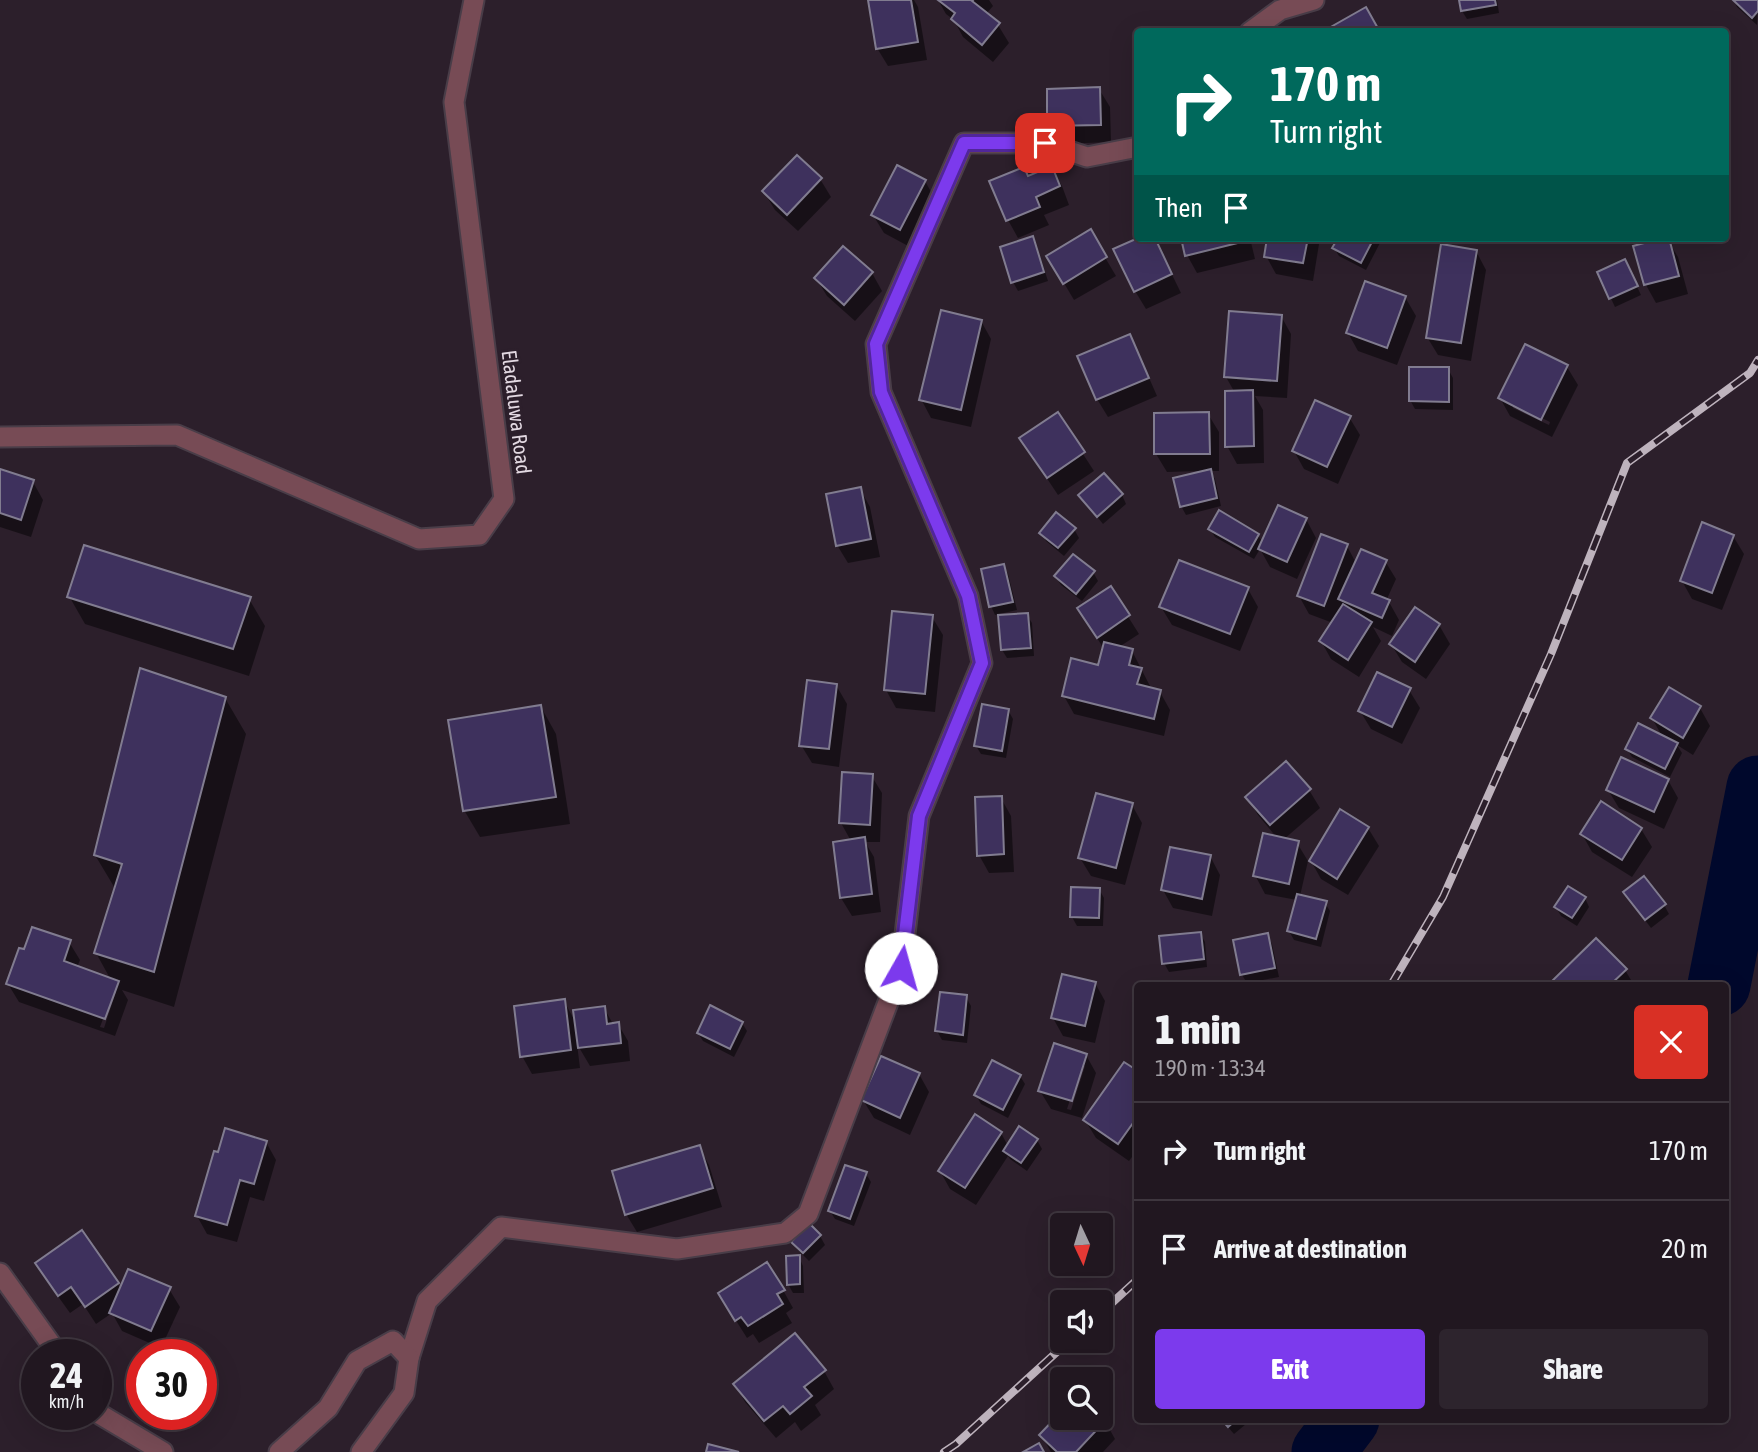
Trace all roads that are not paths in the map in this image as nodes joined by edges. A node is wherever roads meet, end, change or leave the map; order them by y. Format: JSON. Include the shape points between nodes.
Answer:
{"nodes":[{"id":1,"x":474,"y":0,"type":"edge"},
{"id":2,"x":1314,"y":0,"type":"edge"},
{"id":3,"x":1255,"y":28,"type":"edge"},
{"id":4,"x":1134,"y":148,"type":"edge"},
{"id":5,"x":0,"y":437,"type":"edge"},
{"id":6,"x":0,"y":1273,"type":"edge"},
{"id":7,"x":47,"y":1339,"type":"edge"},
{"id":8,"x":409,"y":1358,"type":"junction"},
{"id":9,"x":112,"y":1422,"type":"edge"},
{"id":10,"x":163,"y":1452,"type":"edge"},
{"id":11,"x":279,"y":1452,"type":"edge"},
{"id":12,"x":361,"y":1452,"type":"edge"}],
"edges":[{"from":1,"to":5,"type":"street","name":"Eladaluwa Road","via":[[454,102],[505,499],[479,536],[419,539],[177,435]]},
{"from":2,"to":3,"type":"street","via":[[1280,10]]},
{"from":4,"to":8,"type":"street","via":[[1087,157],[1045,143],[964,143],[876,344],[881,392],[968,596],[982,663],[919,816],[901,968],[808,1214],[785,1233],[677,1250],[501,1227],[427,1301]]},
{"from":6,"to":7,"type":"street"},
{"from":8,"to":11,"type":"street","via":[[394,1341],[357,1361],[328,1408]]},
{"from":8,"to":12,"type":"street","via":[[404,1393]]},
{"from":9,"to":10,"type":"street"}]}
